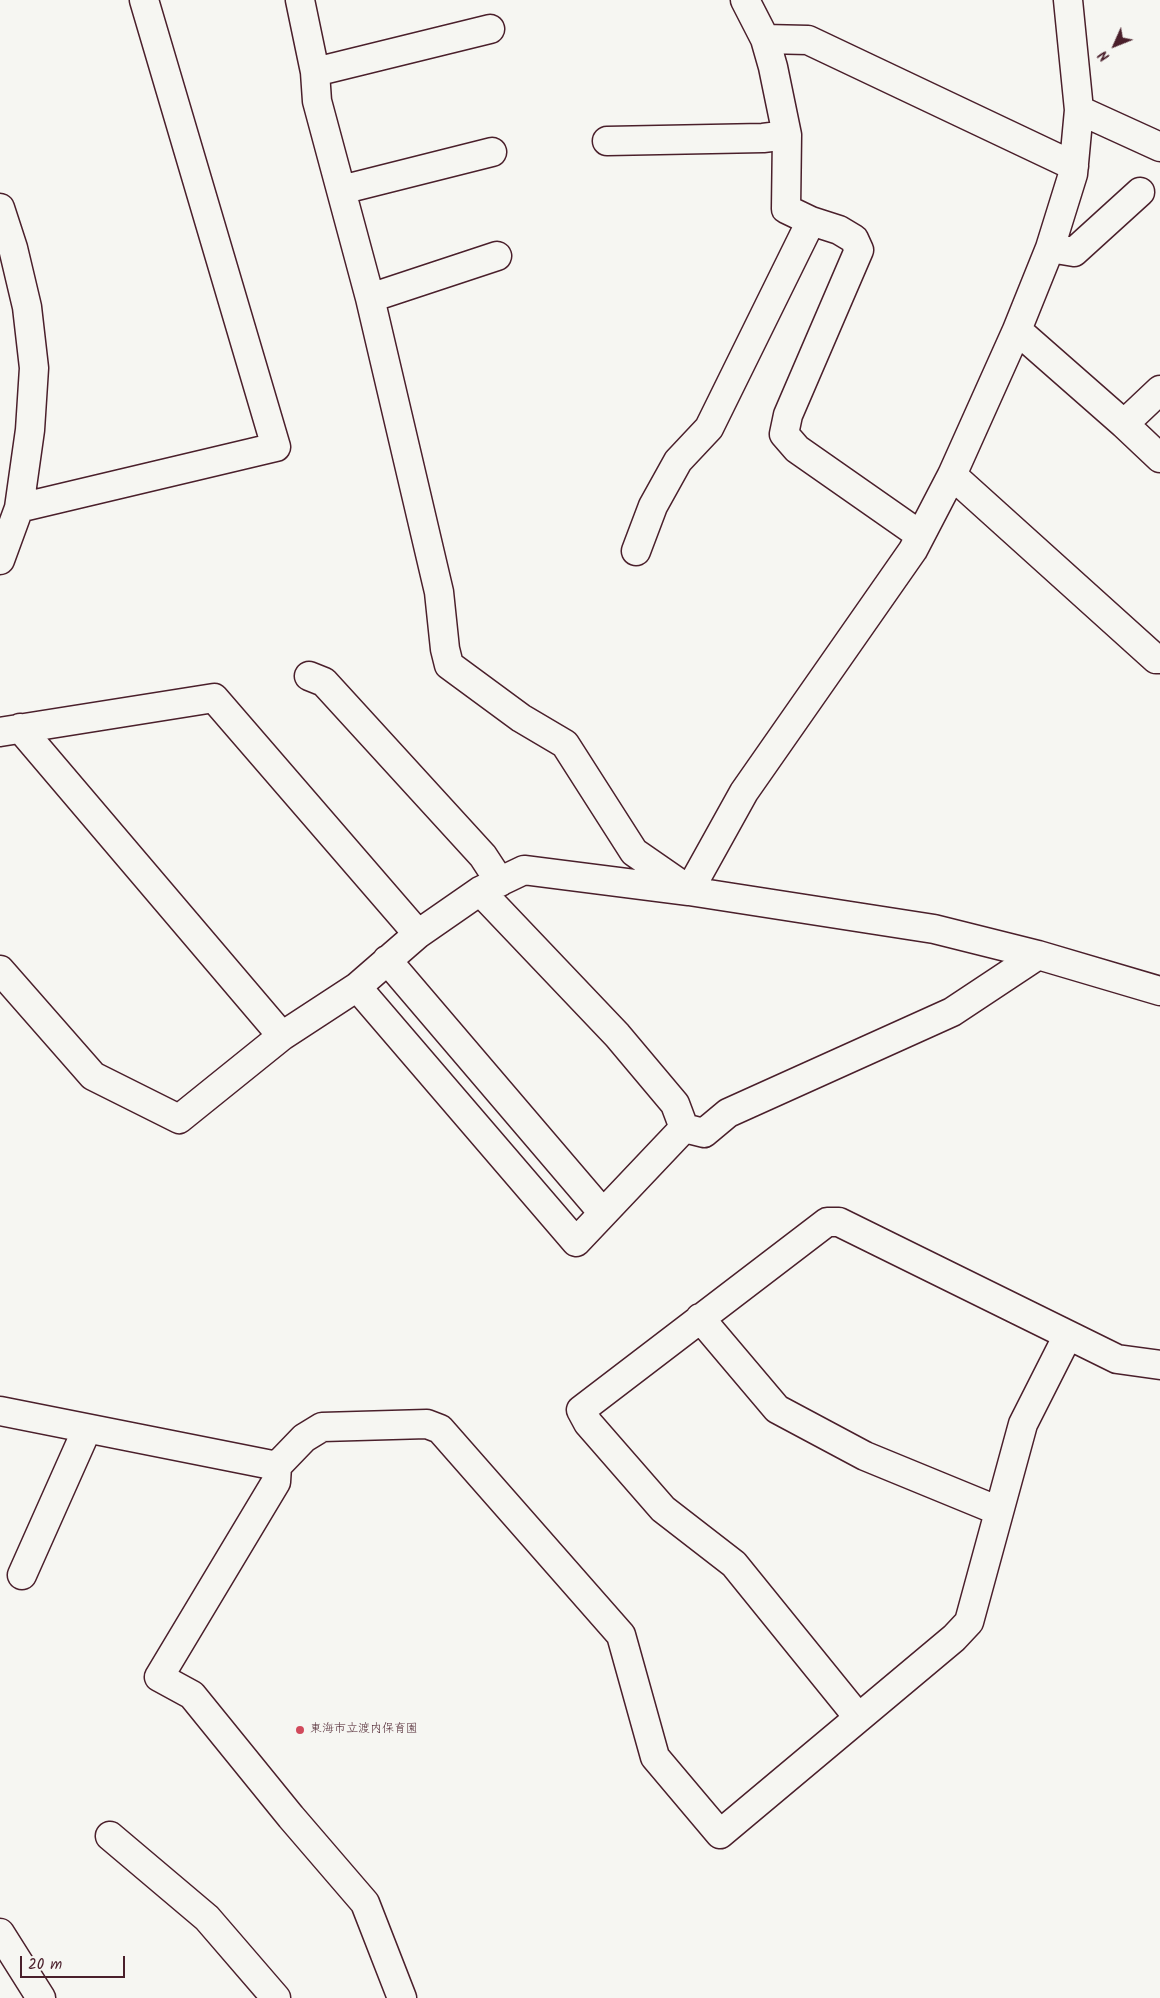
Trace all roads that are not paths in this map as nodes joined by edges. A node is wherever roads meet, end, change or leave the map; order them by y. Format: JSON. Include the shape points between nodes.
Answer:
{"nodes":[{"id":1,"x":144,"y":0,"type":"edge"},
{"id":2,"x":300,"y":0,"type":"edge"},
{"id":3,"x":745,"y":0,"type":"edge"},
{"id":4,"x":1066,"y":1,"type":"edge"},
{"id":5,"x":490,"y":30,"type":"dead end"},
{"id":6,"x":765,"y":39,"type":"junction"},
{"id":7,"x":315,"y":72,"type":"junction"},
{"id":8,"x":1079,"y":110,"type":"junction"},
{"id":9,"x":787,"y":135,"type":"junction"},
{"id":10,"x":607,"y":141,"type":"dead end"},
{"id":11,"x":1160,"y":147,"type":"edge"},
{"id":12,"x":492,"y":152,"type":"dead end"},
{"id":13,"x":1074,"y":166,"type":"junction"},
{"id":14,"x":341,"y":190,"type":"junction"},
{"id":15,"x":1140,"y":192,"type":"dead end"},
{"id":16,"x":0,"y":208,"type":"edge"},
{"id":17,"x":811,"y":221,"type":"junction"},
{"id":18,"x":1050,"y":248,"type":"junction"},
{"id":19,"x":497,"y":256,"type":"dead end"},
{"id":20,"x":370,"y":298,"type":"junction"},
{"id":21,"x":1017,"y":330,"type":"junction"},
{"id":22,"x":1160,"y":390,"type":"edge"},
{"id":23,"x":1124,"y":424,"type":"junction"},
{"id":24,"x":1160,"y":458,"type":"edge"},
{"id":25,"x":952,"y":475,"type":"junction"},
{"id":26,"x":19,"y":508,"type":"junction"},
{"id":27,"x":920,"y":535,"type":"junction"},
{"id":28,"x":636,"y":552,"type":"dead end"},
{"id":29,"x":0,"y":560,"type":"edge"},
{"id":30,"x":1160,"y":659,"type":"edge"},
{"id":31,"x":309,"y":676,"type":"dead end"},
{"id":32,"x":10,"y":730,"type":"edge"},
{"id":33,"x":490,"y":886,"type":"junction"},
{"id":34,"x":689,"y":891,"type":"junction"},
{"id":35,"x":418,"y":934,"type":"junction"},
{"id":36,"x":1038,"y":954,"type":"junction"},
{"id":37,"x":387,"y":960,"type":"junction"},
{"id":38,"x":0,"y":970,"type":"edge"},
{"id":39,"x":357,"y":987,"type":"junction"},
{"id":40,"x":1160,"y":991,"type":"edge"},
{"id":41,"x":282,"y":1036,"type":"junction"},
{"id":42,"x":684,"y":1128,"type":"junction"},
{"id":43,"x":603,"y":1213,"type":"junction"},
{"id":44,"x":700,"y":1318,"type":"junction"},
{"id":45,"x":1068,"y":1335,"type":"junction"},
{"id":46,"x":1160,"y":1364,"type":"edge"},
{"id":47,"x":0,"y":1411,"type":"edge"},
{"id":48,"x":86,"y":1428,"type":"junction"},
{"id":49,"x":277,"y":1466,"type":"junction"},
{"id":50,"x":999,"y":1511,"type":"junction"},
{"id":51,"x":22,"y":1575,"type":"dead end"},
{"id":52,"x":858,"y":1717,"type":"junction"},
{"id":53,"x":110,"y":1836,"type":"dead end"},
{"id":54,"x":0,"y":1932,"type":"edge"},
{"id":55,"x":41,"y":1998,"type":"edge"},
{"id":56,"x":276,"y":1998,"type":"edge"},
{"id":57,"x":402,"y":1998,"type":"edge"}],
"edges":[{"from":1,"to":26,"type":"street","via":[[276,447]]},
{"from":2,"to":7,"type":"street"},
{"from":3,"to":6,"type":"street"},
{"from":4,"to":8,"type":"street"},
{"from":5,"to":7,"type":"street"},
{"from":6,"to":9,"type":"street","via":[[774,67]]},
{"from":6,"to":13,"type":"street","via":[[808,40]]},
{"from":7,"to":14,"type":"street","via":[[317,101]]},
{"from":8,"to":11,"type":"street"},
{"from":8,"to":13,"type":"street"},
{"from":9,"to":10,"type":"street"},
{"from":9,"to":17,"type":"street","via":[[786,209]]},
{"from":12,"to":14,"type":"street"},
{"from":13,"to":18,"type":"street"},
{"from":14,"to":20,"type":"street"},
{"from":15,"to":18,"type":"street","via":[[1074,252]]},
{"from":16,"to":26,"type":"street","via":[[27,307],[34,368],[30,430]]},
{"from":17,"to":27,"type":"street","via":[[839,230],[854,239],[859,250],[788,415],[784,434],[797,449]]},
{"from":17,"to":28,"type":"street","via":[[709,428],[678,461],[653,506]]},
{"from":18,"to":21,"type":"street"},
{"from":19,"to":20,"type":"street"},
{"from":20,"to":34,"type":"street","via":[[439,592],[449,665],[521,718],[565,744],[634,852]]},
{"from":21,"to":23,"type":"street"},
{"from":21,"to":25,"type":"street"},
{"from":22,"to":23,"type":"street"},
{"from":23,"to":24,"type":"street"},
{"from":25,"to":27,"type":"street"},
{"from":25,"to":30,"type":"street","via":[[1156,659]]},
{"from":26,"to":29,"type":"street"},
{"from":27,"to":34,"type":"street","via":[[913,550],[744,792]]},
{"from":31,"to":33,"type":"street","via":[[324,682],[483,856]]},
{"from":32,"to":35,"type":"street","via":[[214,698]]},
{"from":32,"to":41,"type":"street"},
{"from":33,"to":34,"type":"street","via":[[524,870]]},
{"from":33,"to":35,"type":"street"},
{"from":33,"to":42,"type":"street","via":[[675,1104]]},
{"from":34,"to":36,"type":"street","via":[[934,930]]},
{"from":35,"to":37,"type":"street"},
{"from":36,"to":40,"type":"street"},
{"from":36,"to":42,"type":"street","via":[[952,1012],[728,1113],[704,1133]]},
{"from":37,"to":39,"type":"street"},
{"from":37,"to":43,"type":"street"},
{"from":38,"to":41,"type":"street","via":[[93,1076],[179,1119]]},
{"from":39,"to":41,"type":"street"},
{"from":39,"to":43,"type":"street","via":[[576,1242]]},
{"from":42,"to":43,"type":"street"},
{"from":44,"to":45,"type":"street","via":[[827,1222],[839,1222]]},
{"from":44,"to":50,"type":"street","via":[[777,1409],[865,1456]]},
{"from":44,"to":52,"type":"street","via":[[581,1410],[588,1423],[662,1509],[734,1564]]},
{"from":45,"to":46,"type":"street","via":[[1118,1359]]},
{"from":45,"to":50,"type":"street","via":[[1023,1424]]},
{"from":47,"to":48,"type":"street"},
{"from":48,"to":49,"type":"street"},
{"from":48,"to":51,"type":"street"},
{"from":49,"to":52,"type":"street","via":[[304,1438],[322,1427],[427,1424],[440,1429],[621,1636],[655,1757],[720,1834]]},
{"from":49,"to":57,"type":"street","via":[[276,1482],[159,1677],[192,1695],[364,1903]]},
{"from":50,"to":52,"type":"street","via":[[969,1622]]},
{"from":53,"to":56,"type":"street","via":[[207,1918]]},
{"from":54,"to":55,"type":"street"}]}
